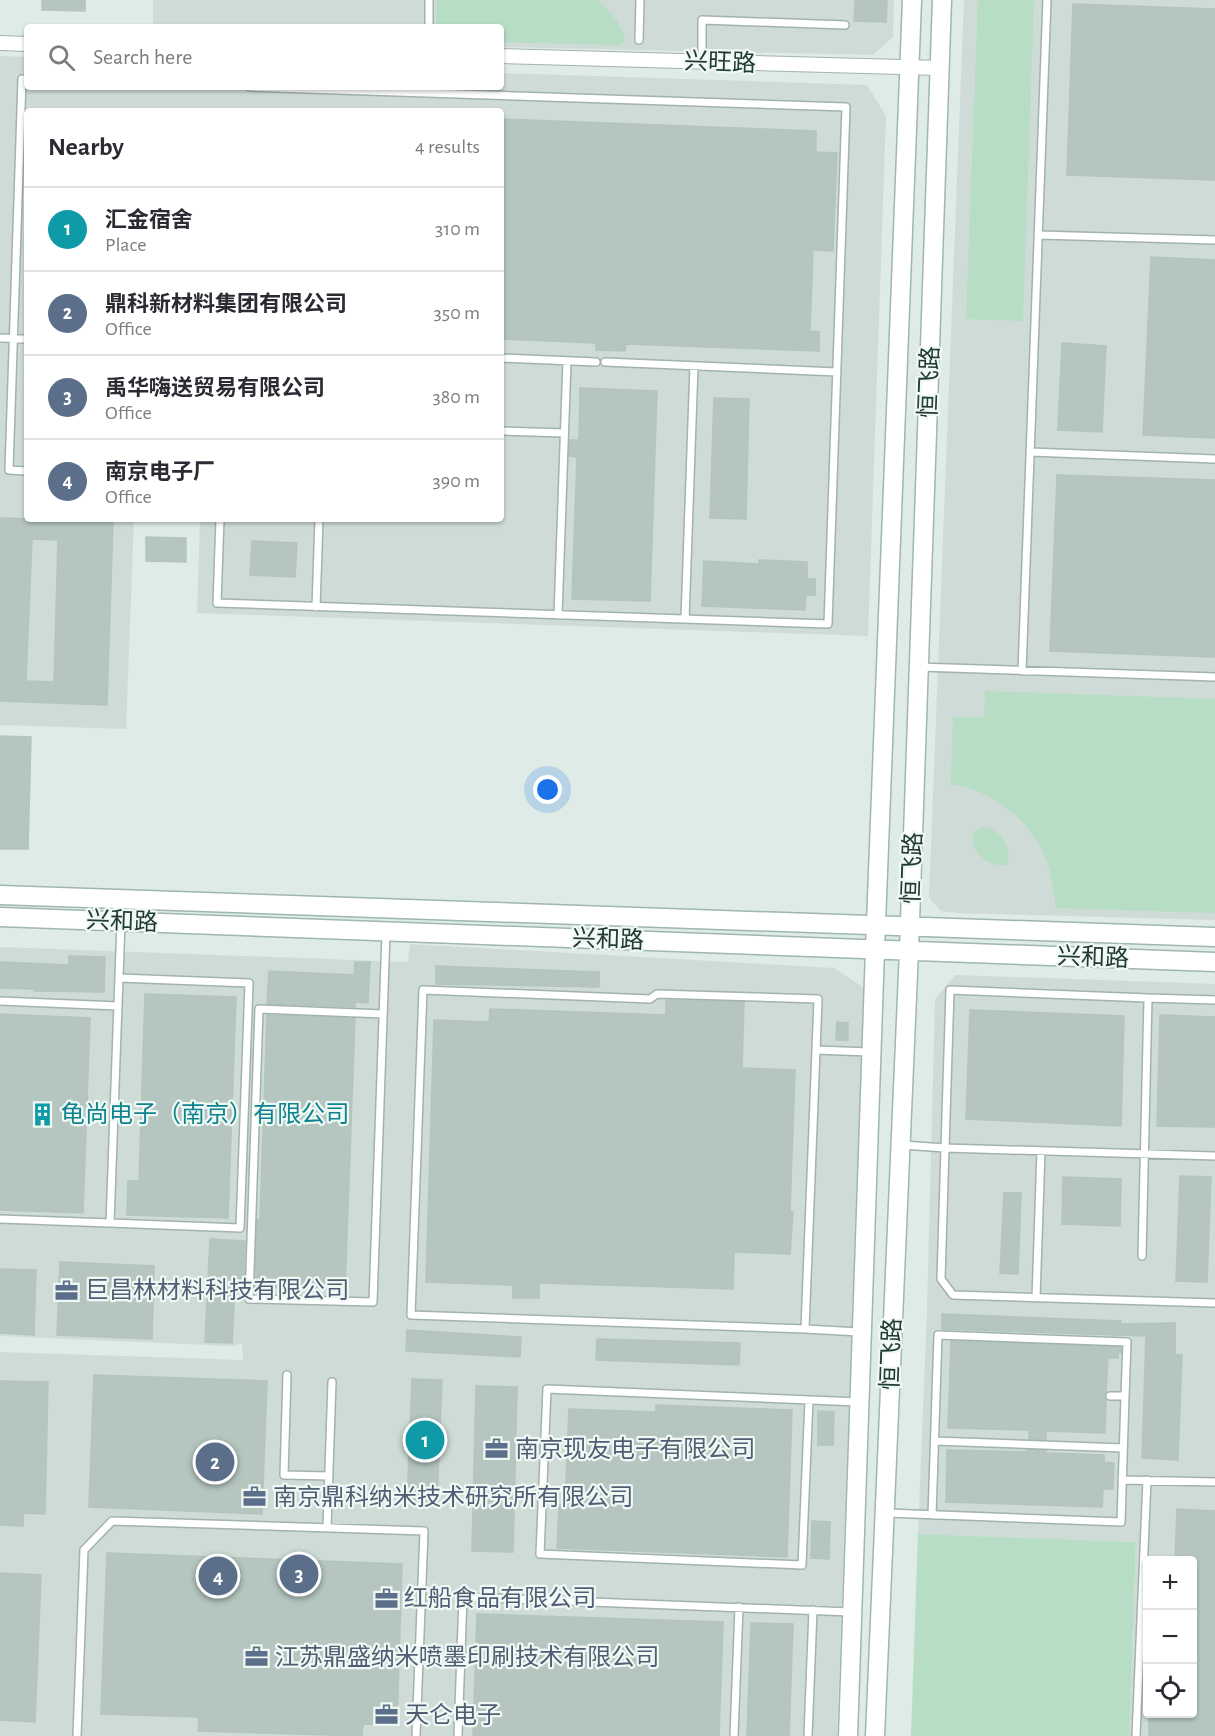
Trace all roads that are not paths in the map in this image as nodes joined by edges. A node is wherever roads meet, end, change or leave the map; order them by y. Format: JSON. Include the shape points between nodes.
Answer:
{"nodes":[{"id":1,"x":429,"y":0,"type":"edge"},
{"id":2,"x":640,"y":0,"type":"edge"},
{"id":3,"x":912,"y":0,"type":"edge"},
{"id":4,"x":942,"y":0,"type":"edge"},
{"id":5,"x":1047,"y":0,"type":"edge"},
{"id":6,"x":429,"y":24,"type":"edge"},
{"id":7,"x":845,"y":25,"type":"dead end"},
{"id":8,"x":639,"y":40,"type":"dead end"},
{"id":9,"x":0,"y":43,"type":"edge"},
{"id":10,"x":24,"y":44,"type":"edge"},
{"id":11,"x":504,"y":56,"type":"edge"},
{"id":12,"x":702,"y":62,"type":"junction"},
{"id":13,"x":910,"y":67,"type":"junction"},
{"id":14,"x":939,"y":68,"type":"junction"},
{"id":15,"x":24,"y":79,"type":"edge"},
{"id":16,"x":339,"y":90,"type":"edge"},
{"id":17,"x":1039,"y":235,"type":"junction"},
{"id":18,"x":1215,"y":240,"type":"edge"},
{"id":19,"x":0,"y":338,"type":"edge"},
{"id":20,"x":13,"y":339,"type":"junction"},
{"id":21,"x":24,"y":339,"type":"edge"},
{"id":22,"x":504,"y":358,"type":"edge"},
{"id":23,"x":567,"y":361,"type":"junction"},
{"id":24,"x":596,"y":362,"type":"dead end"},
{"id":25,"x":605,"y":362,"type":"dead end"},
{"id":26,"x":694,"y":366,"type":"junction"},
{"id":27,"x":837,"y":372,"type":"junction"},
{"id":28,"x":504,"y":431,"type":"edge"},
{"id":29,"x":564,"y":433,"type":"junction"},
{"id":30,"x":1030,"y":452,"type":"junction"},
{"id":31,"x":1215,"y":459,"type":"edge"},
{"id":32,"x":24,"y":471,"type":"edge"},
{"id":33,"x":220,"y":522,"type":"edge"},
{"id":34,"x":319,"y":522,"type":"edge"},
{"id":35,"x":316,"y":607,"type":"junction"},
{"id":36,"x":558,"y":615,"type":"junction"},
{"id":37,"x":685,"y":619,"type":"junction"},
{"id":38,"x":919,"y":667,"type":"junction"},
{"id":39,"x":1022,"y":671,"type":"junction"},
{"id":40,"x":1215,"y":677,"type":"edge"},
{"id":41,"x":0,"y":895,"type":"edge"},
{"id":42,"x":0,"y":916,"type":"edge"},
{"id":43,"x":121,"y":921,"type":"junction"},
{"id":44,"x":876,"y":926,"type":"junction"},
{"id":45,"x":910,"y":927,"type":"junction"},
{"id":46,"x":386,"y":931,"type":"junction"},
{"id":47,"x":1215,"y":937,"type":"edge"},
{"id":48,"x":875,"y":949,"type":"junction"},
{"id":49,"x":909,"y":950,"type":"junction"},
{"id":50,"x":1215,"y":962,"type":"edge"},
{"id":51,"x":119,"y":978,"type":"junction"},
{"id":52,"x":1148,"y":998,"type":"junction"},
{"id":53,"x":1215,"y":1000,"type":"edge"},
{"id":54,"x":0,"y":1001,"type":"edge"},
{"id":55,"x":118,"y":1006,"type":"junction"},
{"id":56,"x":383,"y":1014,"type":"junction"},
{"id":57,"x":816,"y":1050,"type":"junction"},
{"id":58,"x":872,"y":1052,"type":"junction"},
{"id":59,"x":900,"y":1145,"type":"junction"},
{"id":60,"x":945,"y":1149,"type":"junction"},
{"id":61,"x":1041,"y":1151,"type":"junction"},
{"id":62,"x":1145,"y":1154,"type":"junction"},
{"id":63,"x":1215,"y":1156,"type":"edge"},
{"id":64,"x":0,"y":1220,"type":"edge"},
{"id":65,"x":110,"y":1223,"type":"junction"},
{"id":66,"x":1142,"y":1256,"type":"dead end"},
{"id":67,"x":1036,"y":1298,"type":"junction"},
{"id":68,"x":1215,"y":1303,"type":"edge"},
{"id":69,"x":805,"y":1329,"type":"junction"},
{"id":70,"x":862,"y":1332,"type":"junction"},
{"id":71,"x":287,"y":1375,"type":"dead end"},
{"id":72,"x":332,"y":1382,"type":"dead end"},
{"id":73,"x":1110,"y":1395,"type":"dead end"},
{"id":74,"x":1125,"y":1396,"type":"junction"},
{"id":75,"x":808,"y":1401,"type":"junction"},
{"id":76,"x":860,"y":1402,"type":"junction"},
{"id":77,"x":934,"y":1441,"type":"junction"},
{"id":78,"x":1123,"y":1448,"type":"junction"},
{"id":79,"x":329,"y":1476,"type":"junction"},
{"id":80,"x":1122,"y":1480,"type":"junction"},
{"id":81,"x":1147,"y":1480,"type":"junction"},
{"id":82,"x":1215,"y":1482,"type":"edge"},
{"id":83,"x":885,"y":1513,"type":"junction"},
{"id":84,"x":932,"y":1515,"type":"junction"},
{"id":85,"x":327,"y":1528,"type":"junction"},
{"id":86,"x":739,"y":1607,"type":"junction"},
{"id":87,"x":813,"y":1610,"type":"junction"},
{"id":88,"x":853,"y":1612,"type":"junction"},
{"id":89,"x":77,"y":1736,"type":"edge"},
{"id":90,"x":416,"y":1736,"type":"edge"},
{"id":91,"x":458,"y":1736,"type":"edge"},
{"id":92,"x":734,"y":1736,"type":"edge"},
{"id":93,"x":808,"y":1736,"type":"edge"},
{"id":94,"x":848,"y":1736,"type":"edge"},
{"id":95,"x":875,"y":1736,"type":"edge"},
{"id":96,"x":1136,"y":1736,"type":"edge"}],
"edges":[{"from":1,"to":6,"type":"lane"},
{"from":2,"to":8,"type":"lane"},
{"from":3,"to":13,"type":"main road","name":"恒飞路"},
{"from":4,"to":14,"type":"main road","name":"恒飞路"},
{"from":5,"to":17,"type":"lane"},
{"from":7,"to":12,"type":"lane","via":[[702,20]]},
{"from":9,"to":10,"type":"street"},
{"from":11,"to":12,"type":"street","name":"兴旺路"},
{"from":12,"to":13,"type":"street","name":"兴旺路"},
{"from":13,"to":14,"type":"street","name":"兴旺路"},
{"from":13,"to":44,"type":"main road","name":"恒飞路"},
{"from":14,"to":38,"type":"main road","name":"恒飞路"},
{"from":15,"to":20,"type":"lane"},
{"from":16,"to":27,"type":"lane","via":[[846,107]]},
{"from":17,"to":18,"type":"lane"},
{"from":17,"to":30,"type":"lane"},
{"from":19,"to":20,"type":"lane"},
{"from":20,"to":21,"type":"lane"},
{"from":20,"to":32,"type":"lane","via":[[9,470]]},
{"from":22,"to":23,"type":"lane"},
{"from":23,"to":24,"type":"lane"},
{"from":23,"to":29,"type":"lane"},
{"from":25,"to":26,"type":"lane"},
{"from":26,"to":27,"type":"lane"},
{"from":26,"to":37,"type":"lane"},
{"from":27,"to":37,"type":"lane","via":[[828,624]]},
{"from":28,"to":29,"type":"lane"},
{"from":29,"to":36,"type":"lane"},
{"from":30,"to":31,"type":"lane"},
{"from":30,"to":39,"type":"lane"},
{"from":33,"to":35,"type":"lane","via":[[217,603]]},
{"from":34,"to":35,"type":"lane"},
{"from":35,"to":36,"type":"lane"},
{"from":36,"to":37,"type":"lane"},
{"from":38,"to":39,"type":"lane"},
{"from":38,"to":45,"type":"main road","name":"恒飞路"},
{"from":39,"to":40,"type":"lane"},
{"from":41,"to":44,"type":"main road","name":"兴和路"},
{"from":42,"to":43,"type":"main road","name":"兴和路"},
{"from":43,"to":46,"type":"main road","name":"兴和路"},
{"from":43,"to":51,"type":"lane"},
{"from":44,"to":45,"type":"main road","name":"兴和路"},
{"from":44,"to":48,"type":"main road","name":"恒飞路"},
{"from":45,"to":47,"type":"main road","name":"兴和路"},
{"from":45,"to":49,"type":"main road","name":"恒飞路"},
{"from":46,"to":48,"type":"main road","name":"兴和路"},
{"from":46,"to":56,"type":"lane"},
{"from":48,"to":49,"type":"main road","name":"兴和路"},
{"from":48,"to":58,"type":"main road","name":"恒飞路"},
{"from":49,"to":50,"type":"main road","name":"兴和路"},
{"from":49,"to":59,"type":"main road","name":"恒飞路"},
{"from":51,"to":55,"type":"lane"},
{"from":51,"to":65,"type":"lane","via":[[249,983],[240,1228]]},
{"from":52,"to":53,"type":"lane"},
{"from":52,"to":60,"type":"lane","via":[[950,990]]},
{"from":52,"to":62,"type":"lane"},
{"from":54,"to":55,"type":"lane"},
{"from":55,"to":65,"type":"lane"},
{"from":56,"to":56,"type":"lane","via":[[373,1302],[249,1299],[259,1009]]},
{"from":57,"to":58,"type":"lane"},
{"from":57,"to":69,"type":"lane"},
{"from":57,"to":69,"type":"lane","via":[[818,999],[657,994],[650,999],[423,990],[411,1315]]},
{"from":58,"to":70,"type":"main road","name":"恒飞路"},
{"from":59,"to":60,"type":"lane"},
{"from":59,"to":83,"type":"main road","name":"恒飞路"},
{"from":60,"to":61,"type":"lane"},
{"from":60,"to":67,"type":"lane","via":[[941,1279],[953,1295]]},
{"from":61,"to":62,"type":"lane"},
{"from":61,"to":67,"type":"lane"},
{"from":62,"to":63,"type":"lane"},
{"from":62,"to":66,"type":"lane"},
{"from":64,"to":65,"type":"lane"},
{"from":67,"to":68,"type":"lane"},
{"from":69,"to":70,"type":"lane"},
{"from":70,"to":76,"type":"main road","name":"恒飞路"},
{"from":71,"to":79,"type":"lane","via":[[284,1475]]},
{"from":72,"to":79,"type":"lane"},
{"from":73,"to":74,"type":"lane"},
{"from":74,"to":77,"type":"lane","via":[[1127,1342],[938,1335]]},
{"from":74,"to":78,"type":"lane"},
{"from":75,"to":75,"type":"lane","via":[[547,1389],[540,1554],[802,1565]]},
{"from":75,"to":76,"type":"lane"},
{"from":76,"to":88,"type":"main road","name":"恒飞路"},
{"from":77,"to":78,"type":"lane"},
{"from":77,"to":84,"type":"lane"},
{"from":78,"to":80,"type":"lane"},
{"from":79,"to":85,"type":"lane"},
{"from":80,"to":81,"type":"lane"},
{"from":80,"to":84,"type":"lane","via":[[1120,1522]]},
{"from":81,"to":82,"type":"lane"},
{"from":81,"to":96,"type":"lane"},
{"from":83,"to":84,"type":"lane"},
{"from":83,"to":95,"type":"main road","name":"恒飞路"},
{"from":85,"to":89,"type":"lane","via":[[112,1521],[84,1550]]},
{"from":85,"to":90,"type":"lane","via":[[424,1531]]},
{"from":86,"to":87,"type":"lane"},
{"from":86,"to":91,"type":"lane","via":[[463,1597]]},
{"from":86,"to":92,"type":"lane"},
{"from":87,"to":88,"type":"lane"},
{"from":87,"to":93,"type":"lane"},
{"from":88,"to":94,"type":"main road","name":"恒飞路"}]}
